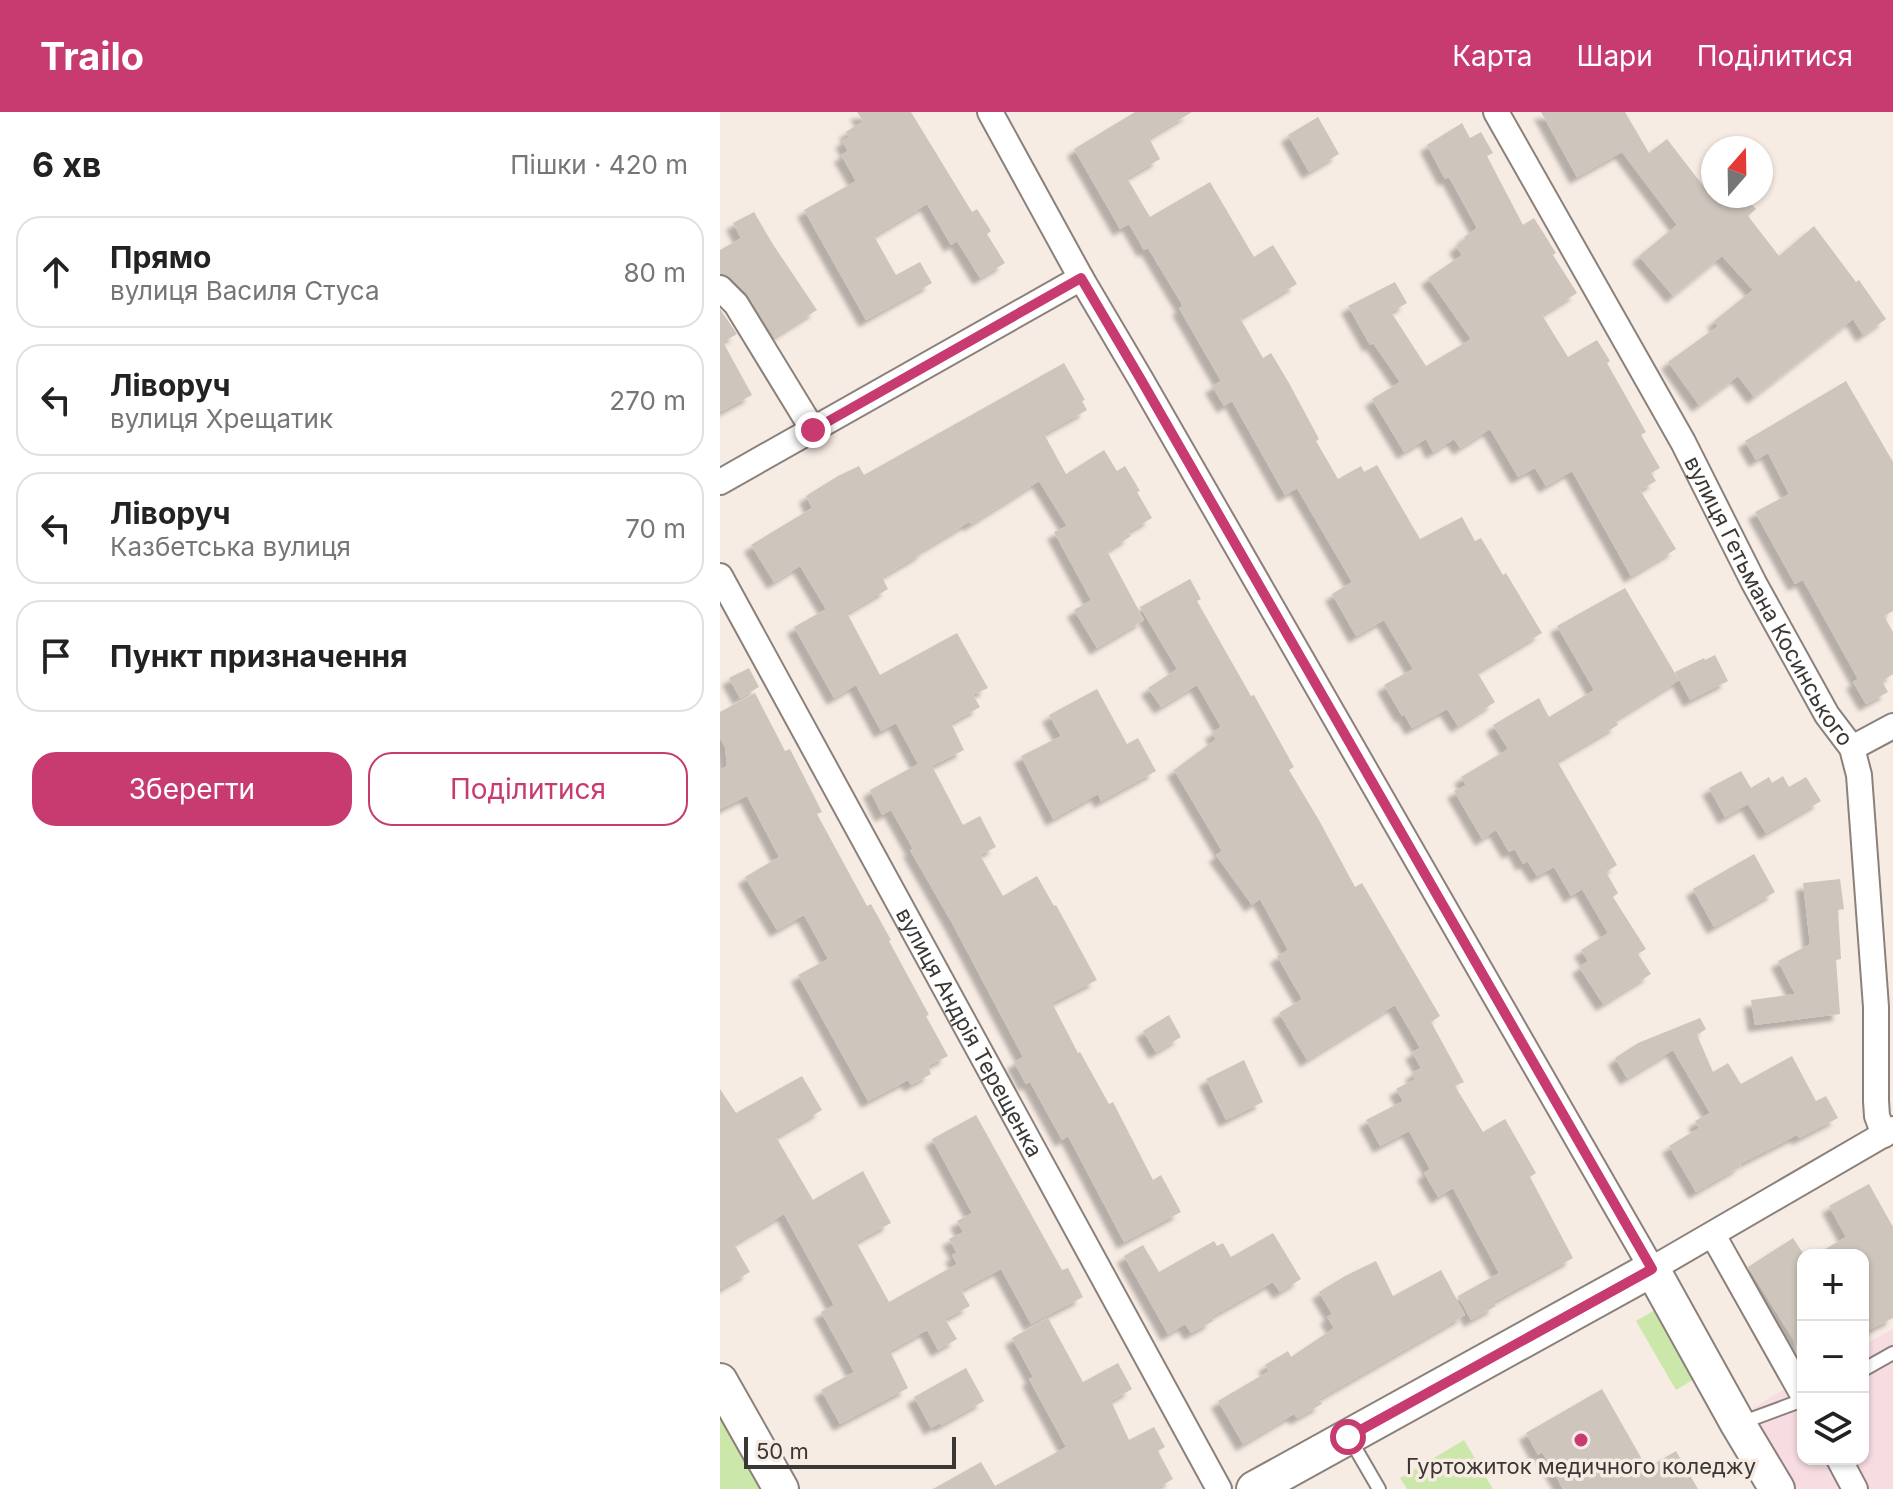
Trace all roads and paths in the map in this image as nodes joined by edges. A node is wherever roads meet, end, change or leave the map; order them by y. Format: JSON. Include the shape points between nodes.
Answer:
{"nodes":[{"id":1,"x":990,"y":112,"type":"edge"},
{"id":2,"x":1496,"y":112,"type":"edge"},
{"id":3,"x":1081,"y":278,"type":"junction"},
{"id":4,"x":720,"y":288,"type":"edge"},
{"id":5,"x":813,"y":430,"type":"junction"},
{"id":6,"x":720,"y":482,"type":"edge"},
{"id":7,"x":720,"y":576,"type":"edge"},
{"id":8,"x":1893,"y":726,"type":"edge"},
{"id":9,"x":1852,"y":748,"type":"junction"},
{"id":10,"x":1889,"y":1132,"type":"edge"},
{"id":11,"x":1713,"y":1235,"type":"junction"},
{"id":12,"x":1652,"y":1269,"type":"junction"},
{"id":13,"x":1893,"y":1353,"type":"edge"},
{"id":14,"x":1869,"y":1367,"type":"edge"},
{"id":15,"x":720,"y":1381,"type":"edge"},
{"id":16,"x":1800,"y":1393,"type":"edge"},
{"id":17,"x":1797,"y":1400,"type":"edge"},
{"id":18,"x":1738,"y":1424,"type":"junction"},
{"id":19,"x":1348,"y":1437,"type":"junction"},
{"id":20,"x":1842,"y":1465,"type":"edge"},
{"id":21,"x":781,"y":1489,"type":"edge"},
{"id":22,"x":1219,"y":1489,"type":"edge"},
{"id":23,"x":1254,"y":1489,"type":"edge"},
{"id":24,"x":1379,"y":1489,"type":"edge"},
{"id":25,"x":1777,"y":1489,"type":"edge"},
{"id":26,"x":1855,"y":1489,"type":"edge"}],
"edges":[{"from":1,"to":3,"type":"street"},
{"from":2,"to":9,"type":"street","name":"вулиця Гетьмана Косинського","via":[[1683,442],[1827,715]]},
{"from":3,"to":5,"type":"street"},
{"from":3,"to":12,"type":"street"},
{"from":4,"to":5,"type":"street","via":[[736,304]]},
{"from":5,"to":6,"type":"street"},
{"from":7,"to":22,"type":"street","name":"вулиця Андрія Терещенка"},
{"from":8,"to":9,"type":"street"},
{"from":9,"to":10,"type":"street","name":"вулиця Гетьмана Косинського","via":[[1859,775],[1876,1007],[1877,1116]]},
{"from":10,"to":11,"type":"street"},
{"from":11,"to":12,"type":"street"},
{"from":11,"to":16,"type":"street"},
{"from":12,"to":18,"type":"street"},
{"from":12,"to":19,"type":"street"},
{"from":13,"to":14,"type":"lane"},
{"from":15,"to":21,"type":"street"},
{"from":17,"to":18,"type":"lane"},
{"from":18,"to":25,"type":"street"},
{"from":19,"to":23,"type":"street"},
{"from":19,"to":24,"type":"lane"},
{"from":20,"to":26,"type":"street"}]}
